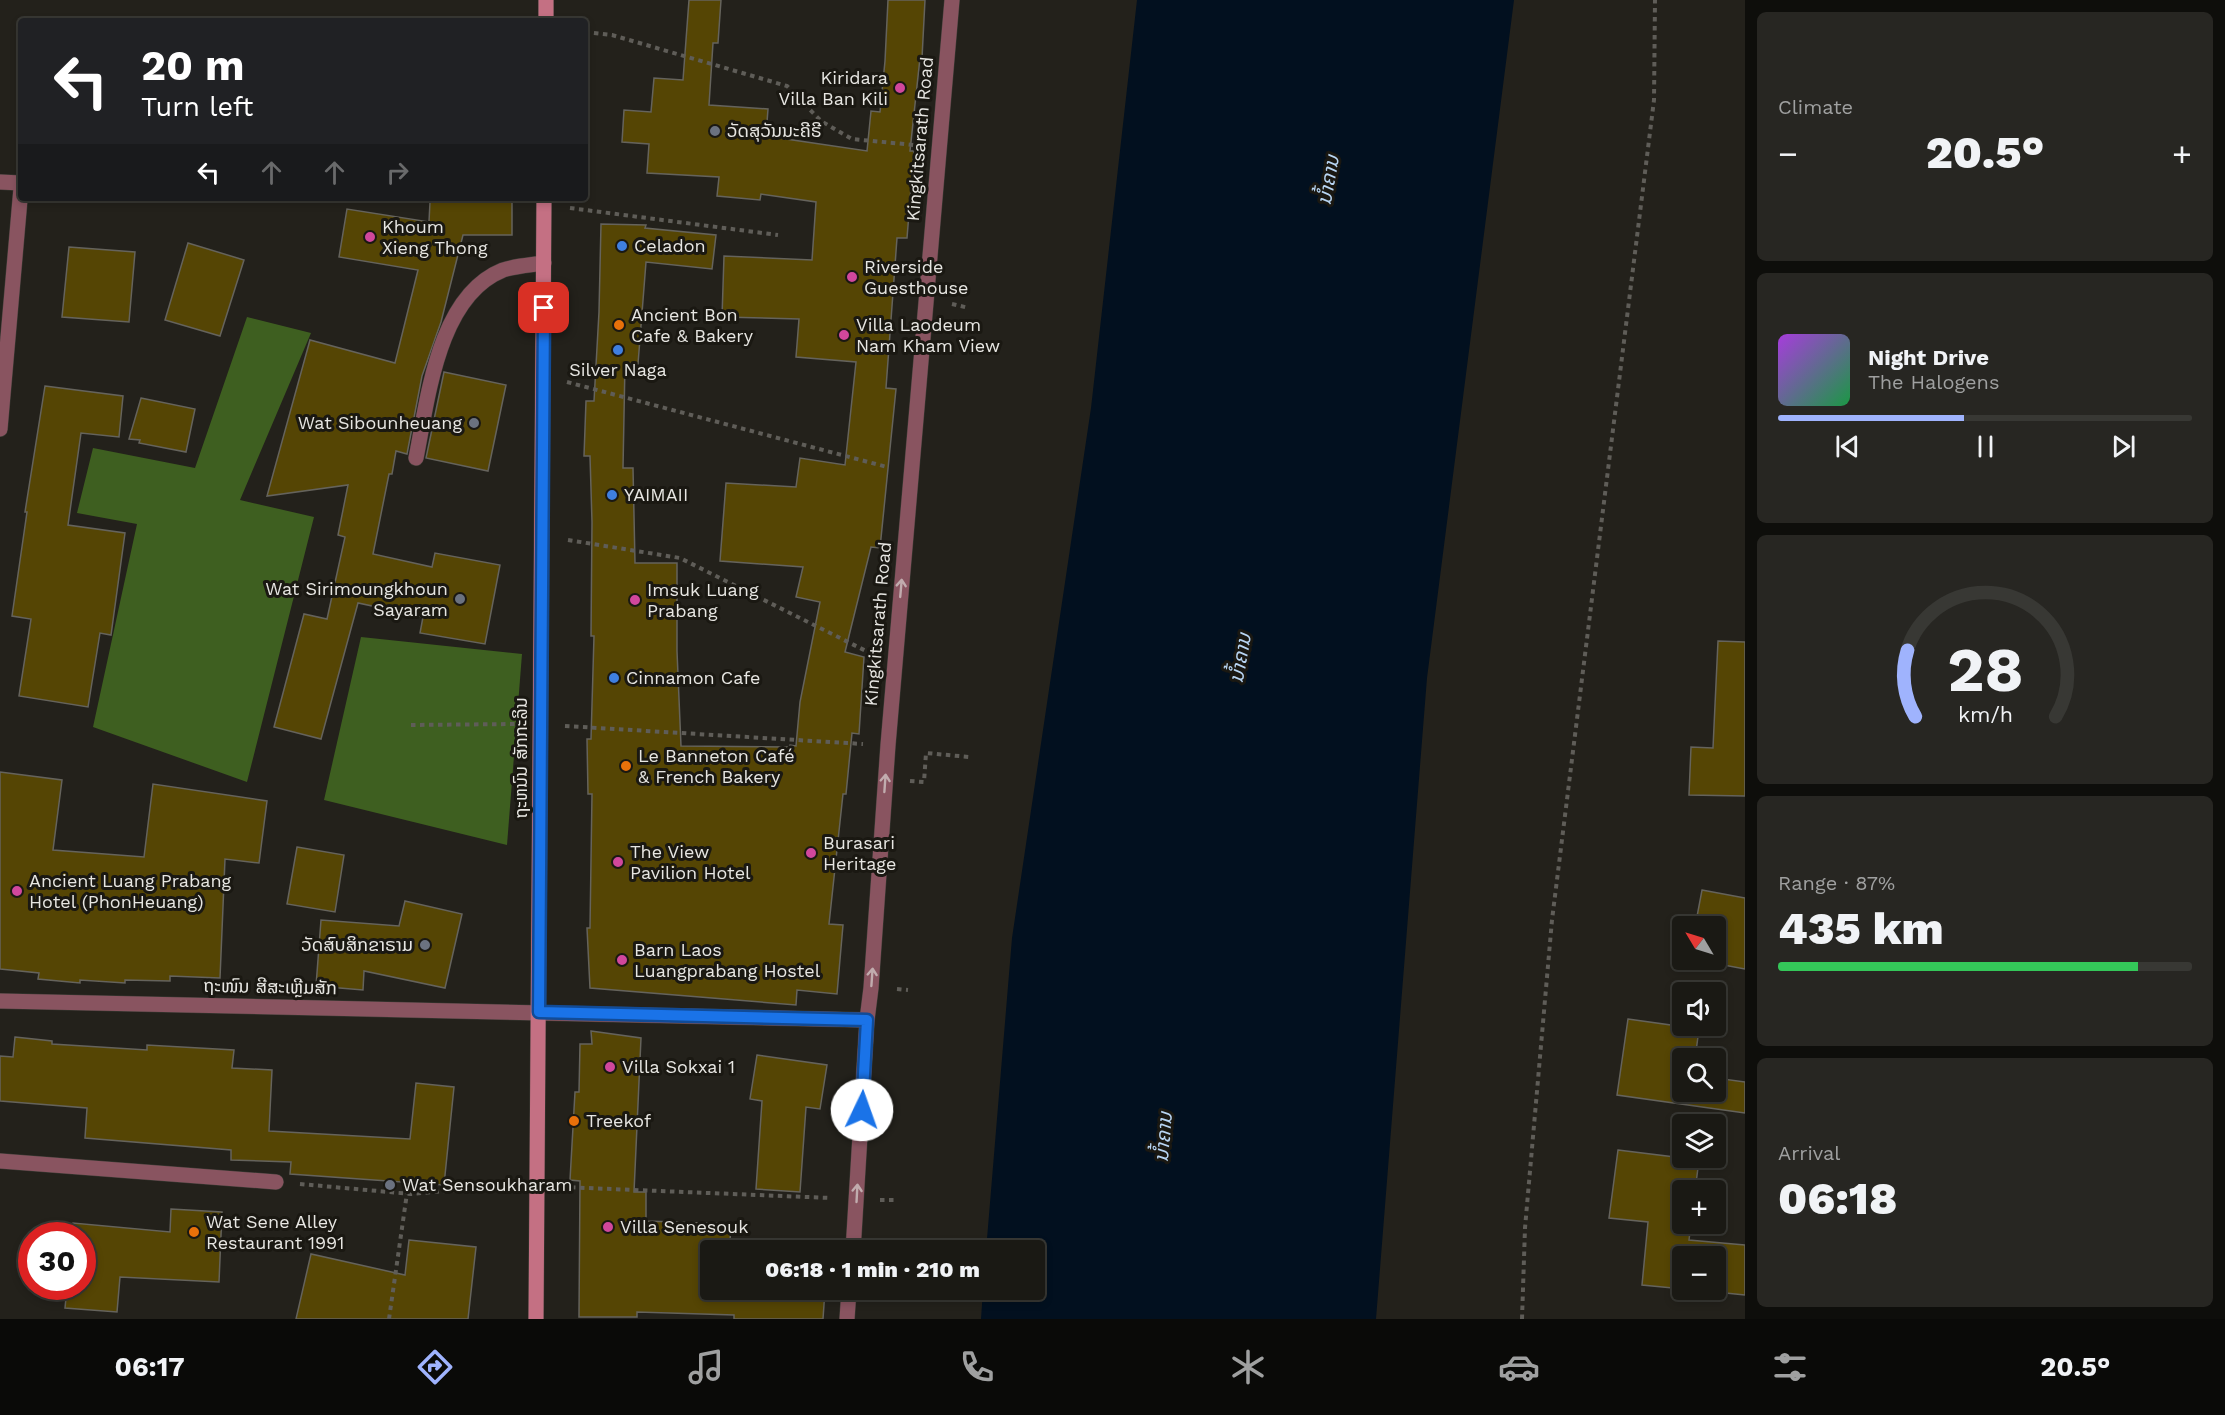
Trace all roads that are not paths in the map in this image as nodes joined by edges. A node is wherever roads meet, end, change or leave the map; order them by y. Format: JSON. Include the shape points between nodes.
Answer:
{"nodes":[{"id":1,"x":546,"y":0,"type":"edge"},
{"id":2,"x":952,"y":0,"type":"edge"},
{"id":3,"x":546,"y":18,"type":"edge"},
{"id":4,"x":0,"y":182,"type":"edge"},
{"id":5,"x":18,"y":183,"type":"edge"},
{"id":6,"x":20,"y":201,"type":"edge"},
{"id":7,"x":544,"y":202,"type":"edge"},
{"id":8,"x":544,"y":263,"type":"junction"},
{"id":9,"x":0,"y":429,"type":"edge"},
{"id":10,"x":416,"y":458,"type":"dead end"},
{"id":11,"x":0,"y":1001,"type":"edge"},
{"id":12,"x":539,"y":1012,"type":"junction"},
{"id":13,"x":867,"y":1020,"type":"junction"},
{"id":14,"x":0,"y":1161,"type":"edge"},
{"id":15,"x":276,"y":1182,"type":"road end"},
{"id":16,"x":853,"y":1240,"type":"edge"},
{"id":17,"x":848,"y":1300,"type":"edge"},
{"id":18,"x":536,"y":1319,"type":"edge"},
{"id":19,"x":847,"y":1319,"type":"edge"}],
"edges":[{"from":1,"to":3,"type":"main road"},
{"from":13,"to":2,"type":"street","name":"Kingkitsarath Road","one_way":true},
{"from":4,"to":5,"type":"street"},
{"from":6,"to":9,"type":"street"},
{"from":7,"to":8,"type":"main road","name":"ຖະຫນົນ ສັກກະລິນ"},
{"from":8,"to":10,"type":"street","via":[[504,270],[473,290],[446,332],[436,360]]},
{"from":8,"to":12,"type":"main road","name":"ຖະຫນົນ ສັກກະລິນ"},
{"from":11,"to":12,"type":"street","name":"ຖະໜົນ ສີສະເຫຼີມສັກ"},
{"from":12,"to":13,"type":"street","name":"ຖະໜົນ ສີສະເຫຼີມສັກ"},
{"from":12,"to":18,"type":"main road","name":"ຖະຫນົນ ສັກກະລິນ"},
{"from":16,"to":13,"type":"street","name":"Kingkitsarath Road","one_way":true},
{"from":14,"to":15,"type":"street"},
{"from":17,"to":19,"type":"street"}]}
